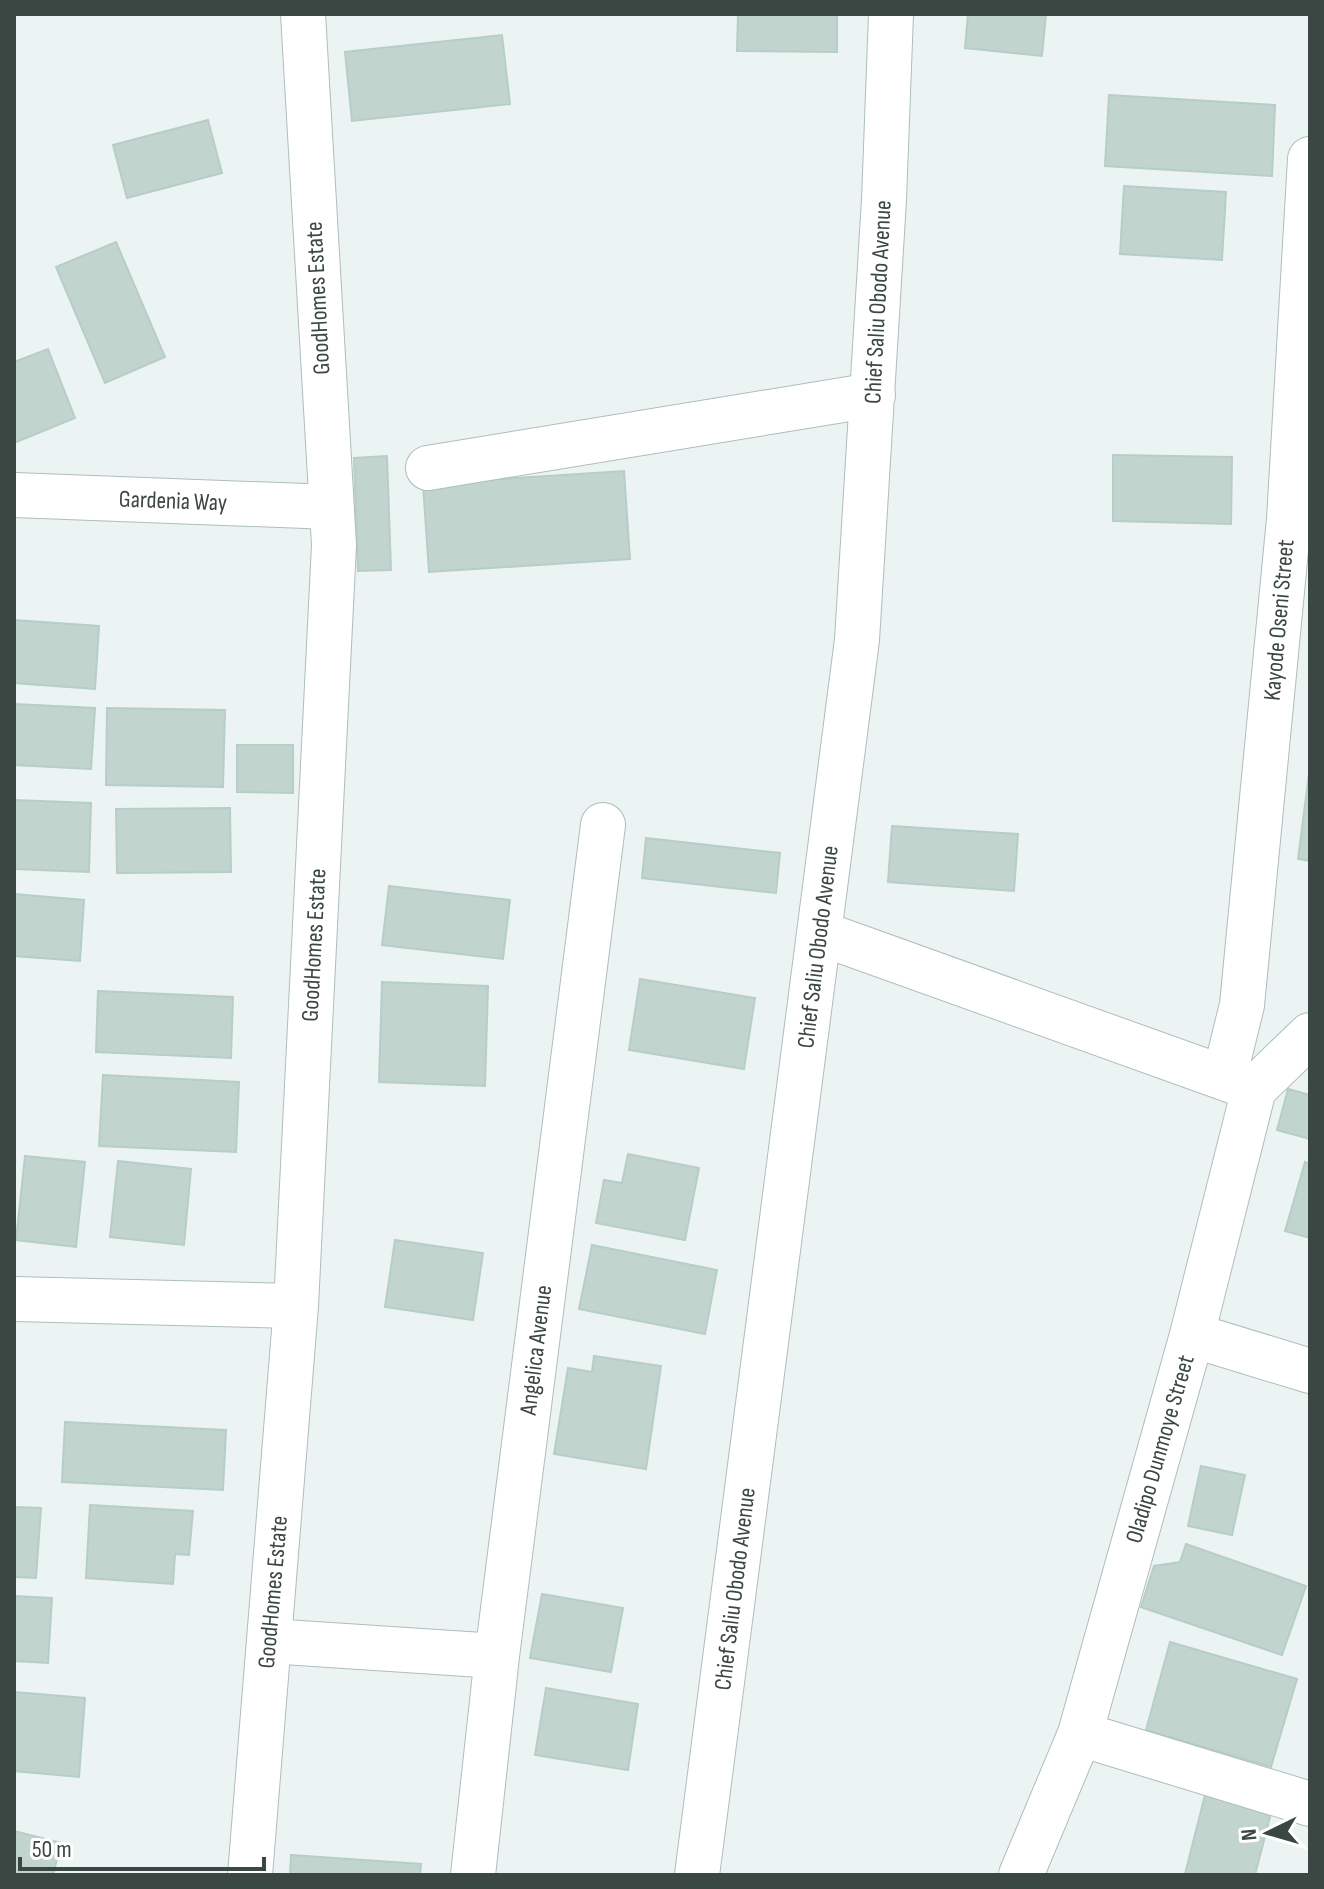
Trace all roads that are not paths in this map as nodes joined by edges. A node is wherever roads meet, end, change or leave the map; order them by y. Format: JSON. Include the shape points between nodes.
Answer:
{"nodes":[{"id":1,"x":303,"y":14,"type":"edge"},
{"id":2,"x":891,"y":14,"type":"edge"},
{"id":3,"x":1310,"y":159,"type":"edge"},
{"id":4,"x":873,"y":395,"type":"junction"},
{"id":5,"x":428,"y":468,"type":"dead end"},
{"id":6,"x":14,"y":495,"type":"edge"},
{"id":7,"x":331,"y":507,"type":"junction"},
{"id":8,"x":603,"y":825,"type":"dead end"},
{"id":9,"x":820,"y":933,"type":"junction"},
{"id":10,"x":1310,"y":1035,"type":"edge"},
{"id":11,"x":1239,"y":1084,"type":"junction"},
{"id":12,"x":14,"y":1299,"type":"edge"},
{"id":13,"x":296,"y":1306,"type":"junction"},
{"id":14,"x":1192,"y":1335,"type":"junction"},
{"id":15,"x":1310,"y":1371,"type":"edge"},
{"id":16,"x":269,"y":1641,"type":"junction"},
{"id":17,"x":497,"y":1656,"type":"junction"},
{"id":18,"x":1080,"y":1734,"type":"junction"},
{"id":19,"x":1310,"y":1804,"type":"edge"},
{"id":20,"x":250,"y":1875,"type":"edge"},
{"id":21,"x":473,"y":1875,"type":"edge"},
{"id":22,"x":697,"y":1875,"type":"edge"},
{"id":23,"x":1021,"y":1875,"type":"edge"}],
"edges":[{"from":1,"to":7,"type":"street","name":"GoodHomes Estate"},
{"from":2,"to":4,"type":"street","name":"Chief Saliu Obodo Avenue"},
{"from":3,"to":11,"type":"street","name":"Kayode Oseni Street","via":[[1287,535]]},
{"from":4,"to":5,"type":"street"},
{"from":4,"to":9,"type":"street","name":"Chief Saliu Obodo Avenue","via":[[857,640]]},
{"from":6,"to":7,"type":"street","name":"Gardenia Way"},
{"from":7,"to":13,"type":"street","name":"GoodHomes Estate","via":[[334,545]]},
{"from":8,"to":17,"type":"street","name":"Angelica Avenue"},
{"from":9,"to":11,"type":"street"},
{"from":9,"to":22,"type":"street","name":"Chief Saliu Obodo Avenue"},
{"from":10,"to":11,"type":"street"},
{"from":11,"to":14,"type":"street","name":"Oladipo Dunmoye Street"},
{"from":12,"to":13,"type":"street"},
{"from":13,"to":16,"type":"street","name":"GoodHomes Estate"},
{"from":14,"to":15,"type":"street"},
{"from":14,"to":18,"type":"street","name":"Oladipo Dunmoye Street"},
{"from":16,"to":17,"type":"street"},
{"from":16,"to":20,"type":"street","name":"GoodHomes Estate"},
{"from":17,"to":21,"type":"street","name":"Angelica Avenue"},
{"from":18,"to":19,"type":"street"},
{"from":18,"to":23,"type":"street","name":"Oladipo Dunmoye Street"}]}
